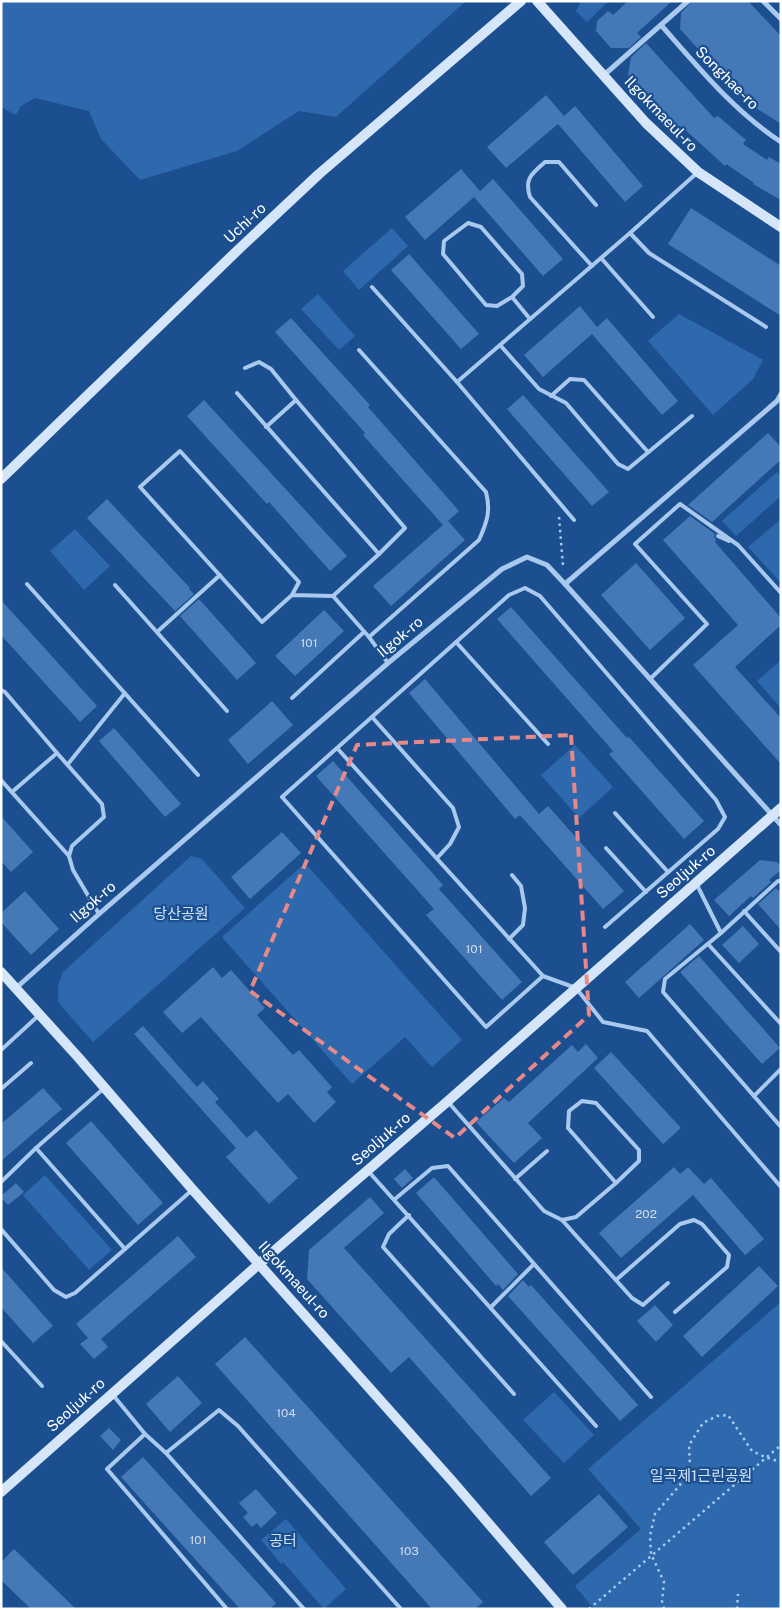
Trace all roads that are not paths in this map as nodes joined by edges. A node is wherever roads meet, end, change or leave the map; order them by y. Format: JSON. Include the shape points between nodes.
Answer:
{"nodes":[{"id":1,"x":521,"y":1,"type":"edge"},
{"id":2,"x":537,"y":1,"type":"edge"},
{"id":3,"x":688,"y":1,"type":"edge"},
{"id":4,"x":762,"y":1,"type":"edge"},
{"id":5,"x":781,"y":19,"type":"edge"},
{"id":6,"x":661,"y":25,"type":"junction"},
{"id":7,"x":603,"y":76,"type":"junction"},
{"id":8,"x":781,"y":142,"type":"edge"},
{"id":9,"x":698,"y":172,"type":"junction"},
{"id":10,"x":596,"y":205,"type":"dead end"},
{"id":11,"x":781,"y":227,"type":"edge"},
{"id":12,"x":630,"y":233,"type":"junction"},
{"id":13,"x":601,"y":258,"type":"junction"},
{"id":14,"x":592,"y":266,"type":"junction"},
{"id":15,"x":372,"y":287,"type":"dead end"},
{"id":16,"x":512,"y":297,"type":"junction"},
{"id":17,"x":653,"y":318,"type":"dead end"},
{"id":18,"x":530,"y":319,"type":"junction"},
{"id":19,"x":766,"y":327,"type":"dead end"},
{"id":20,"x":500,"y":344,"type":"junction"},
{"id":21,"x":359,"y":350,"type":"dead end"},
{"id":22,"x":245,"y":368,"type":"dead end"},
{"id":23,"x":456,"y":382,"type":"junction"},
{"id":24,"x":237,"y":393,"type":"dead end"},
{"id":25,"x":781,"y":394,"type":"edge"},
{"id":26,"x":552,"y":396,"type":"junction"},
{"id":27,"x":296,"y":400,"type":"junction"},
{"id":28,"x":692,"y":416,"type":"dead end"},
{"id":29,"x":266,"y":427,"type":"junction"},
{"id":30,"x":648,"y":452,"type":"junction"},
{"id":31,"x":1,"y":479,"type":"edge"},
{"id":32,"x":574,"y":520,"type":"dead end"},
{"id":33,"x":718,"y":536,"type":"dead end"},
{"id":34,"x":738,"y":545,"type":"junction"},
{"id":35,"x":379,"y":554,"type":"junction"},
{"id":36,"x":220,"y":576,"type":"junction"},
{"id":37,"x":27,"y":584,"type":"dead end"},
{"id":38,"x":565,"y":584,"type":"junction"},
{"id":39,"x":115,"y":585,"type":"dead end"},
{"id":40,"x":781,"y":593,"type":"edge"},
{"id":41,"x":292,"y":595,"type":"junction"},
{"id":42,"x":333,"y":596,"type":"junction"},
{"id":43,"x":157,"y":632,"type":"junction"},
{"id":44,"x":364,"y":632,"type":"junction"},
{"id":45,"x":369,"y":637,"type":"junction"},
{"id":46,"x":456,"y":642,"type":"junction"},
{"id":47,"x":388,"y":663,"type":"junction"},
{"id":48,"x":650,"y":679,"type":"junction"},
{"id":49,"x":1,"y":690,"type":"edge"},
{"id":50,"x":125,"y":693,"type":"junction"},
{"id":51,"x":292,"y":698,"type":"dead end"},
{"id":52,"x":227,"y":711,"type":"dead end"},
{"id":53,"x":372,"y":718,"type":"junction"},
{"id":54,"x":548,"y":744,"type":"dead end"},
{"id":55,"x":337,"y":748,"type":"junction"},
{"id":56,"x":56,"y":753,"type":"junction"},
{"id":57,"x":68,"y":764,"type":"junction"},
{"id":58,"x":198,"y":774,"type":"dead end"},
{"id":59,"x":1,"y":780,"type":"edge"},
{"id":60,"x":12,"y":792,"type":"junction"},
{"id":61,"x":781,"y":808,"type":"edge"},
{"id":62,"x":615,"y":813,"type":"dead end"},
{"id":63,"x":772,"y":816,"type":"junction"},
{"id":64,"x":781,"y":825,"type":"edge"},
{"id":65,"x":606,"y":848,"type":"dead end"},
{"id":66,"x":69,"y":856,"type":"junction"},
{"id":67,"x":436,"y":858,"type":"junction"},
{"id":68,"x":668,"y":872,"type":"junction"},
{"id":69,"x":512,"y":875,"type":"dead end"},
{"id":70,"x":781,"y":881,"type":"edge"},
{"id":71,"x":696,"y":883,"type":"junction"},
{"id":72,"x":646,"y":892,"type":"junction"},
{"id":73,"x":744,"y":911,"type":"junction"},
{"id":74,"x":98,"y":914,"type":"junction"},
{"id":75,"x":605,"y":927,"type":"dead end"},
{"id":76,"x":721,"y":933,"type":"junction"},
{"id":77,"x":510,"y":939,"type":"junction"},
{"id":78,"x":708,"y":944,"type":"junction"},
{"id":79,"x":781,"y":952,"type":"edge"},
{"id":80,"x":1,"y":972,"type":"edge"},
{"id":81,"x":543,"y":976,"type":"junction"},
{"id":82,"x":576,"y":988,"type":"junction"},
{"id":83,"x":16,"y":989,"type":"junction"},
{"id":84,"x":40,"y":1015,"type":"junction"},
{"id":85,"x":781,"y":1024,"type":"edge"},
{"id":86,"x":1,"y":1050,"type":"edge"},
{"id":87,"x":31,"y":1063,"type":"dead end"},
{"id":88,"x":781,"y":1069,"type":"edge"},
{"id":89,"x":105,"y":1088,"type":"junction"},
{"id":90,"x":1,"y":1089,"type":"edge"},
{"id":91,"x":754,"y":1096,"type":"junction"},
{"id":92,"x":448,"y":1101,"type":"junction"},
{"id":93,"x":781,"y":1127,"type":"edge"},
{"id":94,"x":36,"y":1148,"type":"junction"},
{"id":95,"x":548,"y":1151,"type":"dead end"},
{"id":96,"x":367,"y":1170,"type":"junction"},
{"id":97,"x":515,"y":1179,"type":"junction"},
{"id":98,"x":1,"y":1182,"type":"edge"},
{"id":99,"x":616,"y":1183,"type":"junction"},
{"id":100,"x":781,"y":1187,"type":"edge"},
{"id":101,"x":193,"y":1190,"type":"junction"},
{"id":102,"x":395,"y":1200,"type":"junction"},
{"id":103,"x":409,"y":1215,"type":"junction"},
{"id":104,"x":562,"y":1220,"type":"junction"},
{"id":105,"x":1,"y":1229,"type":"edge"},
{"id":106,"x":125,"y":1249,"type":"junction"},
{"id":107,"x":259,"y":1264,"type":"junction"},
{"id":108,"x":534,"y":1264,"type":"junction"},
{"id":109,"x":616,"y":1280,"type":"junction"},
{"id":110,"x":668,"y":1283,"type":"dead end"},
{"id":111,"x":491,"y":1307,"type":"junction"},
{"id":112,"x":675,"y":1312,"type":"dead end"},
{"id":113,"x":1,"y":1341,"type":"edge"},
{"id":114,"x":42,"y":1386,"type":"dead end"},
{"id":115,"x":112,"y":1393,"type":"junction"},
{"id":116,"x":514,"y":1394,"type":"dead end"},
{"id":117,"x":651,"y":1397,"type":"dead end"},
{"id":118,"x":596,"y":1426,"type":"dead end"},
{"id":119,"x":145,"y":1434,"type":"junction"},
{"id":120,"x":166,"y":1453,"type":"junction"},
{"id":121,"x":1,"y":1492,"type":"edge"},
{"id":122,"x":227,"y":1609,"type":"edge"},
{"id":123,"x":304,"y":1609,"type":"edge"},
{"id":124,"x":401,"y":1609,"type":"edge"},
{"id":125,"x":562,"y":1609,"type":"edge"}],
"edges":[{"from":1,"to":31,"type":"main road","name":"Uchi-ro","via":[[311,181]]},
{"from":2,"to":7,"type":"main road","name":"Ilgokmaeul-ro"},
{"from":3,"to":6,"type":"street"},
{"from":4,"to":5,"type":"street"},
{"from":6,"to":7,"type":"street"},
{"from":6,"to":8,"type":"street","name":"Songhae-ro","via":[[716,87],[764,131]]},
{"from":7,"to":9,"type":"main road","name":"Ilgokmaeul-ro"},
{"from":9,"to":11,"type":"main road","name":"Ilgokmaeul-ro"},
{"from":9,"to":12,"type":"lane"},
{"from":10,"to":14,"type":"lane","via":[[559,162],[545,162],[529,177],[527,188],[530,197]]},
{"from":12,"to":13,"type":"lane"},
{"from":12,"to":19,"type":"lane","via":[[649,253]]},
{"from":13,"to":14,"type":"lane"},
{"from":13,"to":17,"type":"lane"},
{"from":14,"to":18,"type":"lane"},
{"from":15,"to":23,"type":"lane"},
{"from":16,"to":16,"type":"lane","via":[[523,286],[522,274],[481,227],[468,223],[444,241],[443,254],[486,304],[497,306]]},
{"from":16,"to":18,"type":"lane"},
{"from":18,"to":20,"type":"lane"},
{"from":20,"to":23,"type":"lane"},
{"from":20,"to":26,"type":"lane","via":[[540,389]]},
{"from":21,"to":45,"type":"lane","via":[[486,492],[489,503],[487,522],[479,540]]},
{"from":22,"to":27,"type":"lane","via":[[260,362],[271,369]]},
{"from":23,"to":32,"type":"lane"},
{"from":24,"to":29,"type":"lane"},
{"from":25,"to":38,"type":"street","via":[[777,401]]},
{"from":26,"to":30,"type":"lane","via":[[566,403],[618,464],[628,469]]},
{"from":26,"to":30,"type":"lane","via":[[570,379],[584,380]]},
{"from":27,"to":29,"type":"lane"},
{"from":27,"to":35,"type":"lane","via":[[405,528]]},
{"from":28,"to":30,"type":"lane"},
{"from":29,"to":35,"type":"lane"},
{"from":33,"to":34,"type":"lane"},
{"from":34,"to":40,"type":"lane"},
{"from":34,"to":48,"type":"lane","via":[[680,504],[635,544],[706,624]]},
{"from":35,"to":42,"type":"lane"},
{"from":36,"to":41,"type":"lane","via":[[262,622]]},
{"from":36,"to":41,"type":"lane","via":[[140,487],[180,451],[299,582]]},
{"from":36,"to":43,"type":"lane"},
{"from":37,"to":50,"type":"lane"},
{"from":38,"to":47,"type":"street","name":"Ilgok-ro","via":[[547,565],[527,557],[502,569]]},
{"from":38,"to":48,"type":"street","name":"Ilgok-ro"},
{"from":39,"to":43,"type":"lane"},
{"from":41,"to":42,"type":"lane"},
{"from":42,"to":44,"type":"lane"},
{"from":43,"to":52,"type":"lane"},
{"from":44,"to":45,"type":"lane"},
{"from":44,"to":51,"type":"lane"},
{"from":45,"to":47,"type":"lane"},
{"from":46,"to":53,"type":"lane"},
{"from":46,"to":54,"type":"lane"},
{"from":46,"to":68,"type":"lane","via":[[509,595],[525,588],[540,596],[716,800],[724,817],[718,829]]},
{"from":47,"to":74,"type":"street","name":"Ilgok-ro"},
{"from":48,"to":63,"type":"street","name":"Ilgok-ro"},
{"from":49,"to":56,"type":"lane"},
{"from":50,"to":57,"type":"lane"},
{"from":50,"to":58,"type":"lane"},
{"from":53,"to":55,"type":"lane"},
{"from":53,"to":67,"type":"lane","via":[[453,808],[459,827],[450,844]]},
{"from":55,"to":67,"type":"lane"},
{"from":55,"to":81,"type":"lane","via":[[282,797],[486,1027]]},
{"from":56,"to":57,"type":"lane"},
{"from":56,"to":60,"type":"lane"},
{"from":57,"to":66,"type":"lane","via":[[102,804],[104,817],[72,846]]},
{"from":59,"to":60,"type":"lane"},
{"from":60,"to":66,"type":"lane"},
{"from":61,"to":63,"type":"main road","name":"Seoljuk-ro"},
{"from":62,"to":68,"type":"lane"},
{"from":63,"to":64,"type":"street","name":"Ilgok-ro"},
{"from":63,"to":71,"type":"main road","name":"Seoljuk-ro"},
{"from":65,"to":72,"type":"lane"},
{"from":66,"to":74,"type":"lane","via":[[73,870]]},
{"from":67,"to":77,"type":"lane"},
{"from":68,"to":72,"type":"lane"},
{"from":69,"to":77,"type":"lane","via":[[522,886],[525,908],[523,925]]},
{"from":70,"to":73,"type":"lane"},
{"from":71,"to":76,"type":"lane"},
{"from":71,"to":82,"type":"main road","name":"Seoljuk-ro"},
{"from":72,"to":75,"type":"lane"},
{"from":73,"to":76,"type":"lane"},
{"from":73,"to":79,"type":"lane"},
{"from":74,"to":83,"type":"street","name":"Ilgok-ro"},
{"from":76,"to":78,"type":"lane"},
{"from":77,"to":81,"type":"lane"},
{"from":78,"to":85,"type":"lane"},
{"from":78,"to":91,"type":"lane","via":[[665,979],[663,992]]},
{"from":80,"to":83,"type":"main road","name":"Ilgokmaeul-ro"},
{"from":81,"to":82,"type":"lane"},
{"from":82,"to":92,"type":"main road","name":"Seoljuk-ro"},
{"from":82,"to":100,"type":"lane","via":[[603,1022],[647,1031]]},
{"from":83,"to":84,"type":"main road","name":"Ilgokmaeul-ro"},
{"from":84,"to":86,"type":"lane"},
{"from":84,"to":89,"type":"main road","name":"Ilgokmaeul-ro"},
{"from":87,"to":90,"type":"lane"},
{"from":88,"to":91,"type":"lane"},
{"from":89,"to":94,"type":"lane"},
{"from":89,"to":101,"type":"main road","name":"Ilgokmaeul-ro"},
{"from":91,"to":93,"type":"lane"},
{"from":92,"to":96,"type":"main road","name":"Seoljuk-ro"},
{"from":92,"to":97,"type":"lane"},
{"from":94,"to":98,"type":"lane"},
{"from":94,"to":106,"type":"lane"},
{"from":95,"to":97,"type":"lane"},
{"from":96,"to":102,"type":"lane"},
{"from":96,"to":107,"type":"main road","name":"Seoljuk-ro"},
{"from":97,"to":104,"type":"lane","via":[[544,1211]]},
{"from":99,"to":99,"type":"lane","via":[[639,1161],[639,1150],[596,1103],[582,1101],[570,1111],[568,1128]]},
{"from":99,"to":104,"type":"lane","via":[[576,1217]]},
{"from":101,"to":106,"type":"lane"},
{"from":101,"to":107,"type":"main road","name":"Ilgokmaeul-ro"},
{"from":102,"to":103,"type":"lane"},
{"from":102,"to":108,"type":"lane","via":[[432,1168],[448,1166]]},
{"from":103,"to":111,"type":"lane"},
{"from":103,"to":116,"type":"lane","via":[[388,1234],[383,1247]]},
{"from":104,"to":109,"type":"lane"},
{"from":105,"to":106,"type":"lane","via":[[54,1290],[66,1297],[75,1293]]},
{"from":107,"to":115,"type":"main road","name":"Seoljuk-ro"},
{"from":107,"to":125,"type":"main road","name":"Ilgokmaeul-ro"},
{"from":108,"to":111,"type":"lane"},
{"from":108,"to":117,"type":"lane"},
{"from":109,"to":110,"type":"lane","via":[[643,1305]]},
{"from":109,"to":112,"type":"lane","via":[[680,1224],[694,1220],[702,1224],[729,1255],[727,1267]]},
{"from":111,"to":118,"type":"lane"},
{"from":113,"to":114,"type":"lane"},
{"from":115,"to":119,"type":"lane"},
{"from":115,"to":121,"type":"main road","name":"Seoljuk-ro"},
{"from":119,"to":120,"type":"lane"},
{"from":119,"to":122,"type":"lane","via":[[107,1469]]},
{"from":120,"to":123,"type":"lane"},
{"from":120,"to":124,"type":"lane","via":[[219,1410],[238,1426]]}]}
